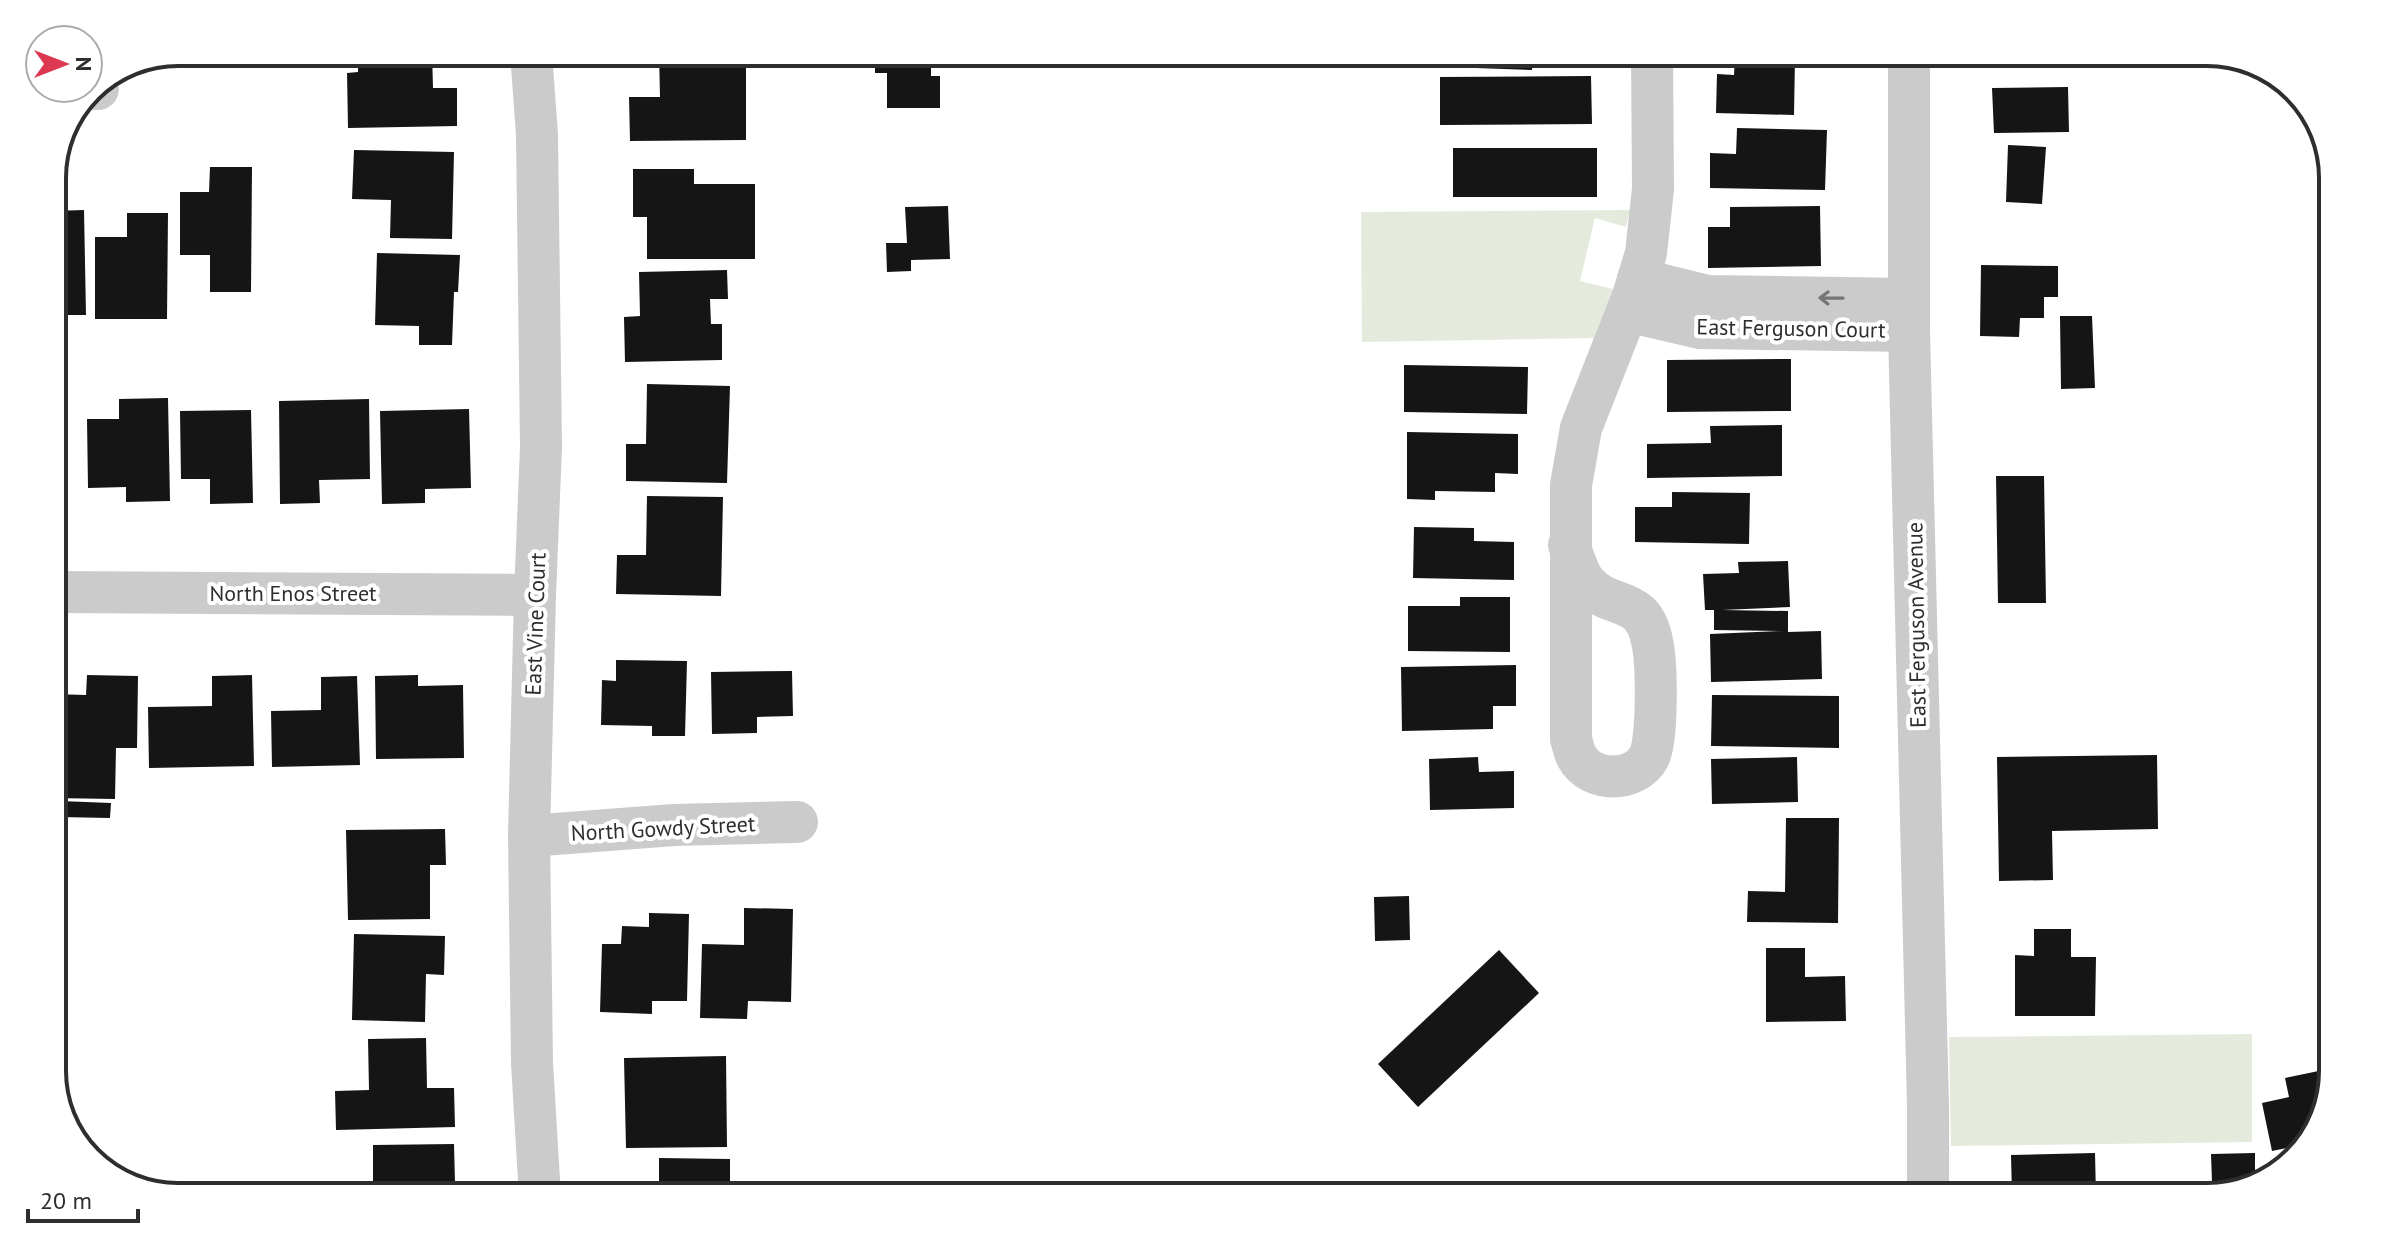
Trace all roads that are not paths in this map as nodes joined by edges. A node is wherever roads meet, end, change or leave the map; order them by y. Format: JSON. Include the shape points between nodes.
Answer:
{"nodes":[{"id":1,"x":532,"y":66,"type":"edge"},
{"id":2,"x":1639,"y":66,"type":"edge"},
{"id":3,"x":1652,"y":66,"type":"edge"},
{"id":4,"x":1909,"y":66,"type":"edge"},
{"id":5,"x":1652,"y":94,"type":"junction"},
{"id":6,"x":1633,"y":295,"type":"junction"},
{"id":7,"x":1909,"y":315,"type":"junction"},
{"id":8,"x":1569,"y":545,"type":"junction"},
{"id":9,"x":66,"y":592,"type":"edge"},
{"id":10,"x":535,"y":595,"type":"junction"},
{"id":11,"x":797,"y":822,"type":"dead end"},
{"id":12,"x":529,"y":836,"type":"junction"},
{"id":13,"x":539,"y":1183,"type":"edge"},
{"id":14,"x":1928,"y":1183,"type":"edge"}],
"edges":[{"from":1,"to":10,"type":"street","name":"East Vine Court","via":[[541,447]]},
{"from":2,"to":5,"type":"street"},
{"from":3,"to":5,"type":"street"},
{"from":4,"to":7,"type":"street","name":"East Ferguson Avenue"},
{"from":5,"to":6,"type":"street","via":[[1653,189],[1646,253]]},
{"from":6,"to":7,"type":"street","name":"East Ferguson Court","via":[[1707,296]]},
{"from":6,"to":8,"type":"street","via":[[1581,428],[1571,485]]},
{"from":7,"to":14,"type":"street","name":"East Ferguson Avenue"},
{"from":8,"to":8,"type":"street","via":[[1585,583],[1645,618],[1653,642],[1655,740],[1647,760],[1630,774],[1610,777],[1591,772],[1577,758],[1571,739]]},
{"from":9,"to":10,"type":"street","name":"North Enos Street"},
{"from":10,"to":12,"type":"street","name":"East Vine Court"},
{"from":11,"to":12,"type":"street","name":"North Gowdy Street"},
{"from":12,"to":13,"type":"street","name":"East Vine Court"}]}
